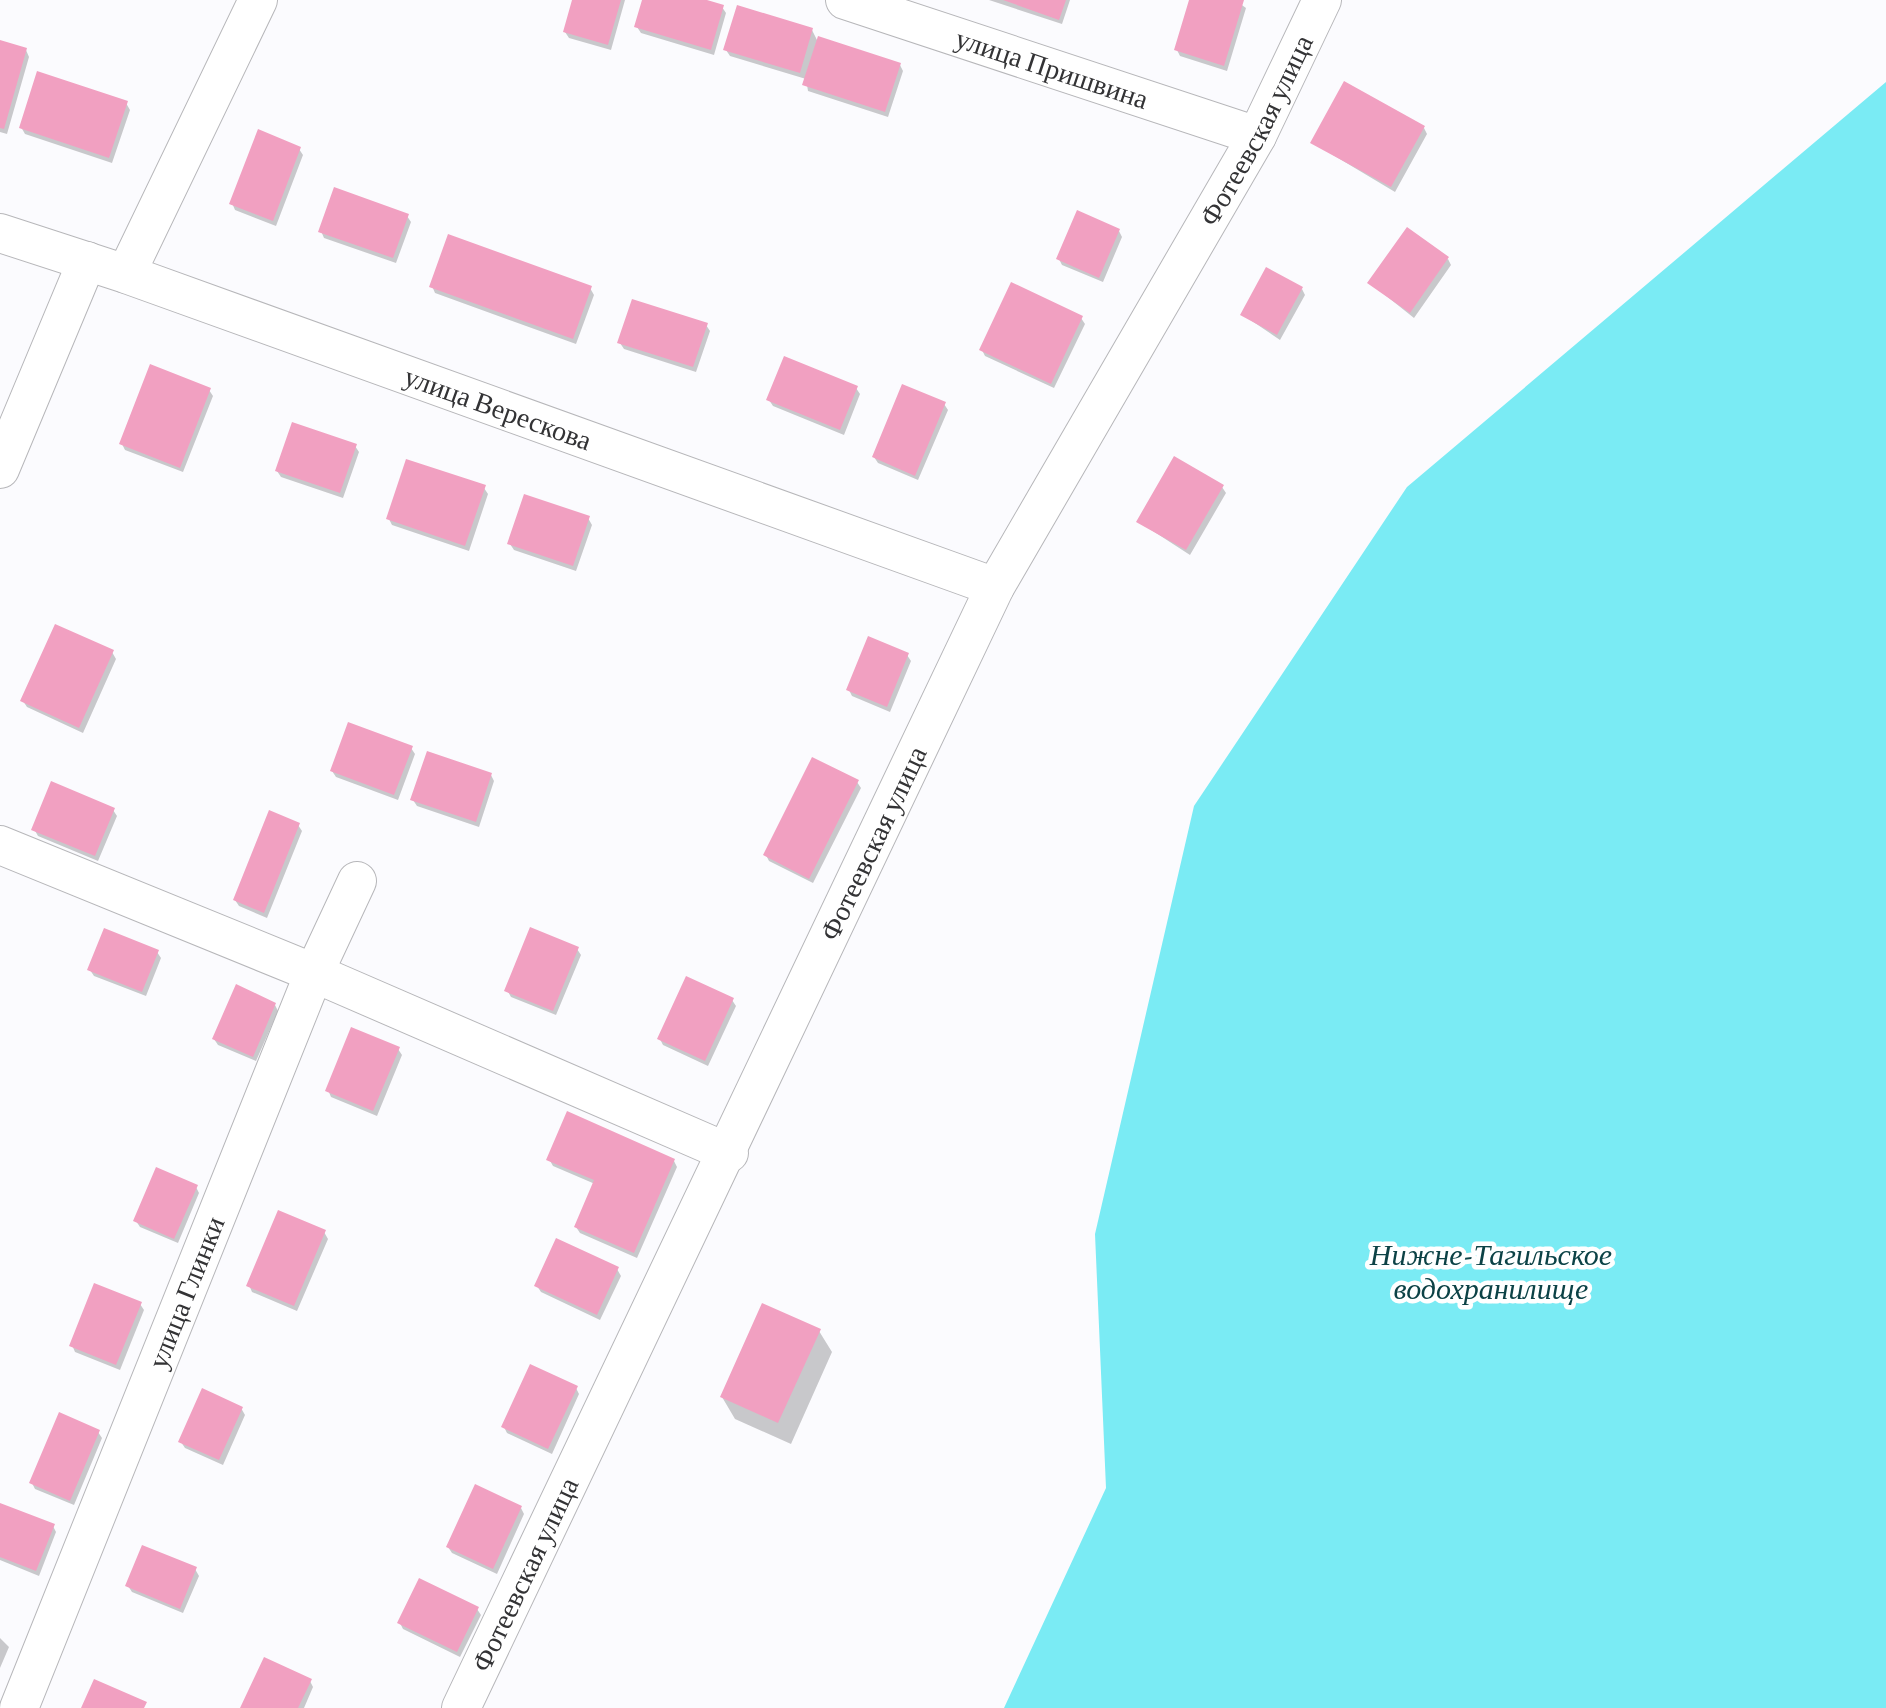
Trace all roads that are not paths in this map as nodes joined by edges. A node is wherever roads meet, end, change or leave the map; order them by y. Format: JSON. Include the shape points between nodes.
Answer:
{"nodes":[{"id":1,"x":258,"y":0,"type":"edge"},
{"id":2,"x":845,"y":0,"type":"edge"},
{"id":3,"x":1322,"y":0,"type":"edge"},
{"id":4,"x":1256,"y":136,"type":"junction"},
{"id":5,"x":0,"y":233,"type":"edge"},
{"id":6,"x":86,"y":261,"type":"junction"},
{"id":7,"x":126,"y":274,"type":"junction"},
{"id":8,"x":0,"y":470,"type":"edge"},
{"id":9,"x":996,"y":587,"type":"junction"},
{"id":10,"x":0,"y":844,"type":"edge"},
{"id":11,"x":356,"y":881,"type":"dead end"},
{"id":12,"x":314,"y":973,"type":"junction"},
{"id":13,"x":729,"y":1153,"type":"junction"},
{"id":14,"x":19,"y":1708,"type":"edge"},
{"id":15,"x":460,"y":1708,"type":"edge"}],
"edges":[{"from":1,"to":7,"type":"street"},
{"from":2,"to":4,"type":"street","name":"улица Пришвина"},
{"from":3,"to":4,"type":"street","name":"Фотеевская улица"},
{"from":4,"to":9,"type":"street","name":"Фотеевская улица"},
{"from":5,"to":6,"type":"street","name":"улица Верескова"},
{"from":6,"to":7,"type":"street","name":"улица Верескова"},
{"from":6,"to":8,"type":"street"},
{"from":7,"to":9,"type":"street","name":"улица Верескова"},
{"from":9,"to":13,"type":"street","name":"Фотеевская улица"},
{"from":10,"to":12,"type":"street"},
{"from":11,"to":12,"type":"street","name":"улица Глинки"},
{"from":12,"to":13,"type":"street"},
{"from":12,"to":14,"type":"street","name":"улица Глинки"},
{"from":13,"to":15,"type":"street","name":"Фотеевская улица"}]}
